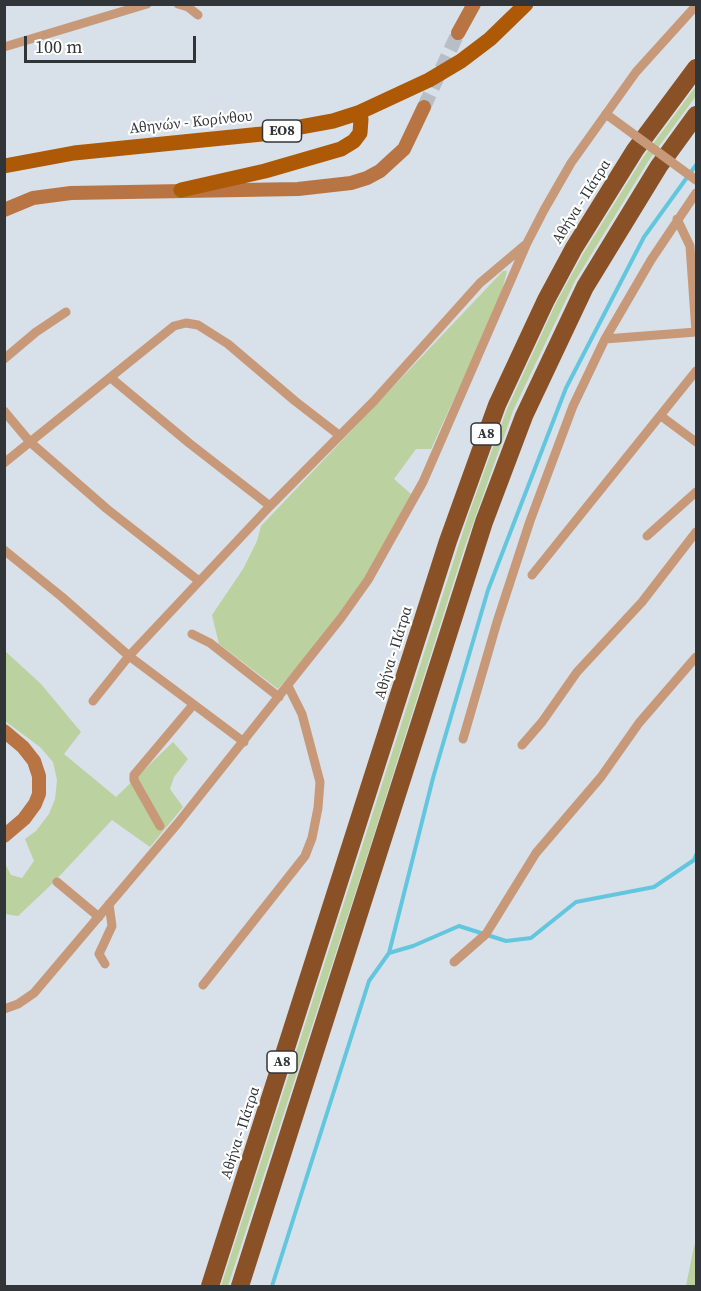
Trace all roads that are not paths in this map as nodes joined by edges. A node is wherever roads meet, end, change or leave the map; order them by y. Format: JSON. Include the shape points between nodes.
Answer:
{"nodes":[{"id":1,"x":147,"y":4,"type":"edge"},
{"id":2,"x":178,"y":4,"type":"edge"},
{"id":3,"x":474,"y":4,"type":"edge"},
{"id":4,"x":526,"y":4,"type":"edge"},
{"id":5,"x":693,"y":9,"type":"dead end"},
{"id":6,"x":198,"y":15,"type":"dead end"},
{"id":7,"x":458,"y":33,"type":"tunnel mouth"},
{"id":8,"x":4,"y":47,"type":"edge"},
{"id":9,"x":696,"y":68,"type":"edge"},
{"id":10,"x":424,"y":107,"type":"tunnel mouth"},
{"id":11,"x":358,"y":113,"type":"junction"},
{"id":12,"x":606,"y":114,"type":"junction"},
{"id":13,"x":696,"y":115,"type":"edge"},
{"id":14,"x":4,"y":166,"type":"edge"},
{"id":15,"x":696,"y":180,"type":"edge"},
{"id":16,"x":181,"y":190,"type":"junction"},
{"id":17,"x":696,"y":193,"type":"edge"},
{"id":18,"x":4,"y":210,"type":"edge"},
{"id":19,"x":680,"y":215,"type":"junction"},
{"id":20,"x":696,"y":232,"type":"edge"},
{"id":21,"x":686,"y":234,"type":"junction"},
{"id":22,"x":526,"y":243,"type":"junction"},
{"id":23,"x":66,"y":312,"type":"dead end"},
{"id":24,"x":696,"y":332,"type":"edge"},
{"id":25,"x":605,"y":339,"type":"junction"},
{"id":26,"x":4,"y":358,"type":"edge"},
{"id":27,"x":696,"y":370,"type":"edge"},
{"id":28,"x":111,"y":378,"type":"junction"},
{"id":29,"x":4,"y":411,"type":"edge"},
{"id":30,"x":661,"y":416,"type":"junction"},
{"id":31,"x":339,"y":435,"type":"junction"},
{"id":32,"x":30,"y":442,"type":"junction"},
{"id":33,"x":696,"y":442,"type":"edge"},
{"id":34,"x":4,"y":463,"type":"edge"},
{"id":35,"x":696,"y":492,"type":"edge"},
{"id":36,"x":270,"y":506,"type":"junction"},
{"id":37,"x":696,"y":532,"type":"edge"},
{"id":38,"x":647,"y":536,"type":"dead end"},
{"id":39,"x":4,"y":550,"type":"edge"},
{"id":40,"x":532,"y":575,"type":"dead end"},
{"id":41,"x":199,"y":582,"type":"junction"},
{"id":42,"x":192,"y":634,"type":"dead end"},
{"id":43,"x":129,"y":656,"type":"junction"},
{"id":44,"x":696,"y":657,"type":"edge"},
{"id":45,"x":288,"y":686,"type":"junction"},
{"id":46,"x":279,"y":697,"type":"junction"},
{"id":47,"x":93,"y":701,"type":"dead end"},
{"id":48,"x":193,"y":705,"type":"junction"},
{"id":49,"x":4,"y":731,"type":"edge"},
{"id":50,"x":463,"y":738,"type":"dead end"},
{"id":51,"x":244,"y":742,"type":"junction"},
{"id":52,"x":522,"y":746,"type":"dead end"},
{"id":53,"x":160,"y":826,"type":"dead end"},
{"id":54,"x":4,"y":836,"type":"edge"},
{"id":55,"x":57,"y":882,"type":"dead end"},
{"id":56,"x":110,"y":904,"type":"junction"},
{"id":57,"x":99,"y":917,"type":"junction"},
{"id":58,"x":454,"y":962,"type":"dead end"},
{"id":59,"x":105,"y":964,"type":"dead end"},
{"id":60,"x":203,"y":985,"type":"dead end"},
{"id":61,"x":4,"y":1009,"type":"edge"},
{"id":62,"x":210,"y":1287,"type":"edge"},
{"id":63,"x":240,"y":1287,"type":"edge"}],
"edges":[{"from":1,"to":8,"type":"street"},
{"from":2,"to":6,"type":"street"},
{"from":3,"to":7,"type":"street"},
{"from":4,"to":11,"type":"main road","name":"Αθηνών - Κορίνθου","number":"ΕΟ8","via":[[461,61]]},
{"from":5,"to":12,"type":"street","via":[[650,55]]},
{"from":9,"to":62,"type":"highway","name":"Αθήνα - Πάτρα","number":"Α8","via":[[635,150],[574,248],[497,405],[451,532]]},
{"from":10,"to":16,"type":"street","via":[[404,149],[367,178],[329,187]]},
{"from":11,"to":14,"type":"main road","name":"Αθηνών - Κορίνθου","number":"ΕΟ8","via":[[262,134],[74,153]]},
{"from":11,"to":16,"type":"main road","via":[[360,133],[341,149]]},
{"from":12,"to":15,"type":"street","bridge":true},
{"from":12,"to":22,"type":"street","via":[[571,163]]},
{"from":13,"to":63,"type":"highway","number":"Α8","via":[[649,182],[585,287],[524,416],[481,531]]},
{"from":16,"to":18,"type":"street","via":[[51,195]]},
{"from":17,"to":19,"type":"street"},
{"from":19,"to":21,"type":"street"},
{"from":19,"to":25,"type":"street"},
{"from":20,"to":21,"type":"street"},
{"from":21,"to":24,"type":"street"},
{"from":22,"to":31,"type":"street","via":[[480,283]]},
{"from":22,"to":45,"type":"street","via":[[423,483],[369,580]]},
{"from":23,"to":26,"type":"street"},
{"from":24,"to":25,"type":"street"},
{"from":25,"to":50,"type":"street","via":[[549,466]]},
{"from":27,"to":30,"type":"street"},
{"from":28,"to":31,"type":"street","via":[[174,326],[198,325],[228,344]]},
{"from":28,"to":32,"type":"street"},
{"from":28,"to":36,"type":"street"},
{"from":29,"to":32,"type":"street"},
{"from":30,"to":33,"type":"street"},
{"from":30,"to":40,"type":"street"},
{"from":31,"to":36,"type":"street"},
{"from":32,"to":34,"type":"street"},
{"from":32,"to":41,"type":"street"},
{"from":35,"to":38,"type":"street"},
{"from":36,"to":41,"type":"street"},
{"from":37,"to":52,"type":"street","via":[[642,602],[578,672]]},
{"from":39,"to":43,"type":"street"},
{"from":41,"to":43,"type":"street"},
{"from":42,"to":46,"type":"street","via":[[210,643]]},
{"from":43,"to":47,"type":"street"},
{"from":43,"to":48,"type":"street"},
{"from":44,"to":58,"type":"street","via":[[536,853],[486,934]]},
{"from":45,"to":46,"type":"street"},
{"from":45,"to":60,"type":"street","via":[[302,714],[320,782],[312,838],[305,856]]},
{"from":46,"to":51,"type":"street"},
{"from":48,"to":51,"type":"street"},
{"from":48,"to":53,"type":"street","via":[[134,775]]},
{"from":49,"to":54,"type":"street","via":[[34,761],[39,794],[24,819]]},
{"from":51,"to":56,"type":"street"},
{"from":55,"to":57,"type":"street"},
{"from":56,"to":57,"type":"street"},
{"from":56,"to":59,"type":"street","via":[[112,926],[99,954]]},
{"from":57,"to":61,"type":"street","via":[[34,993]]}]}
